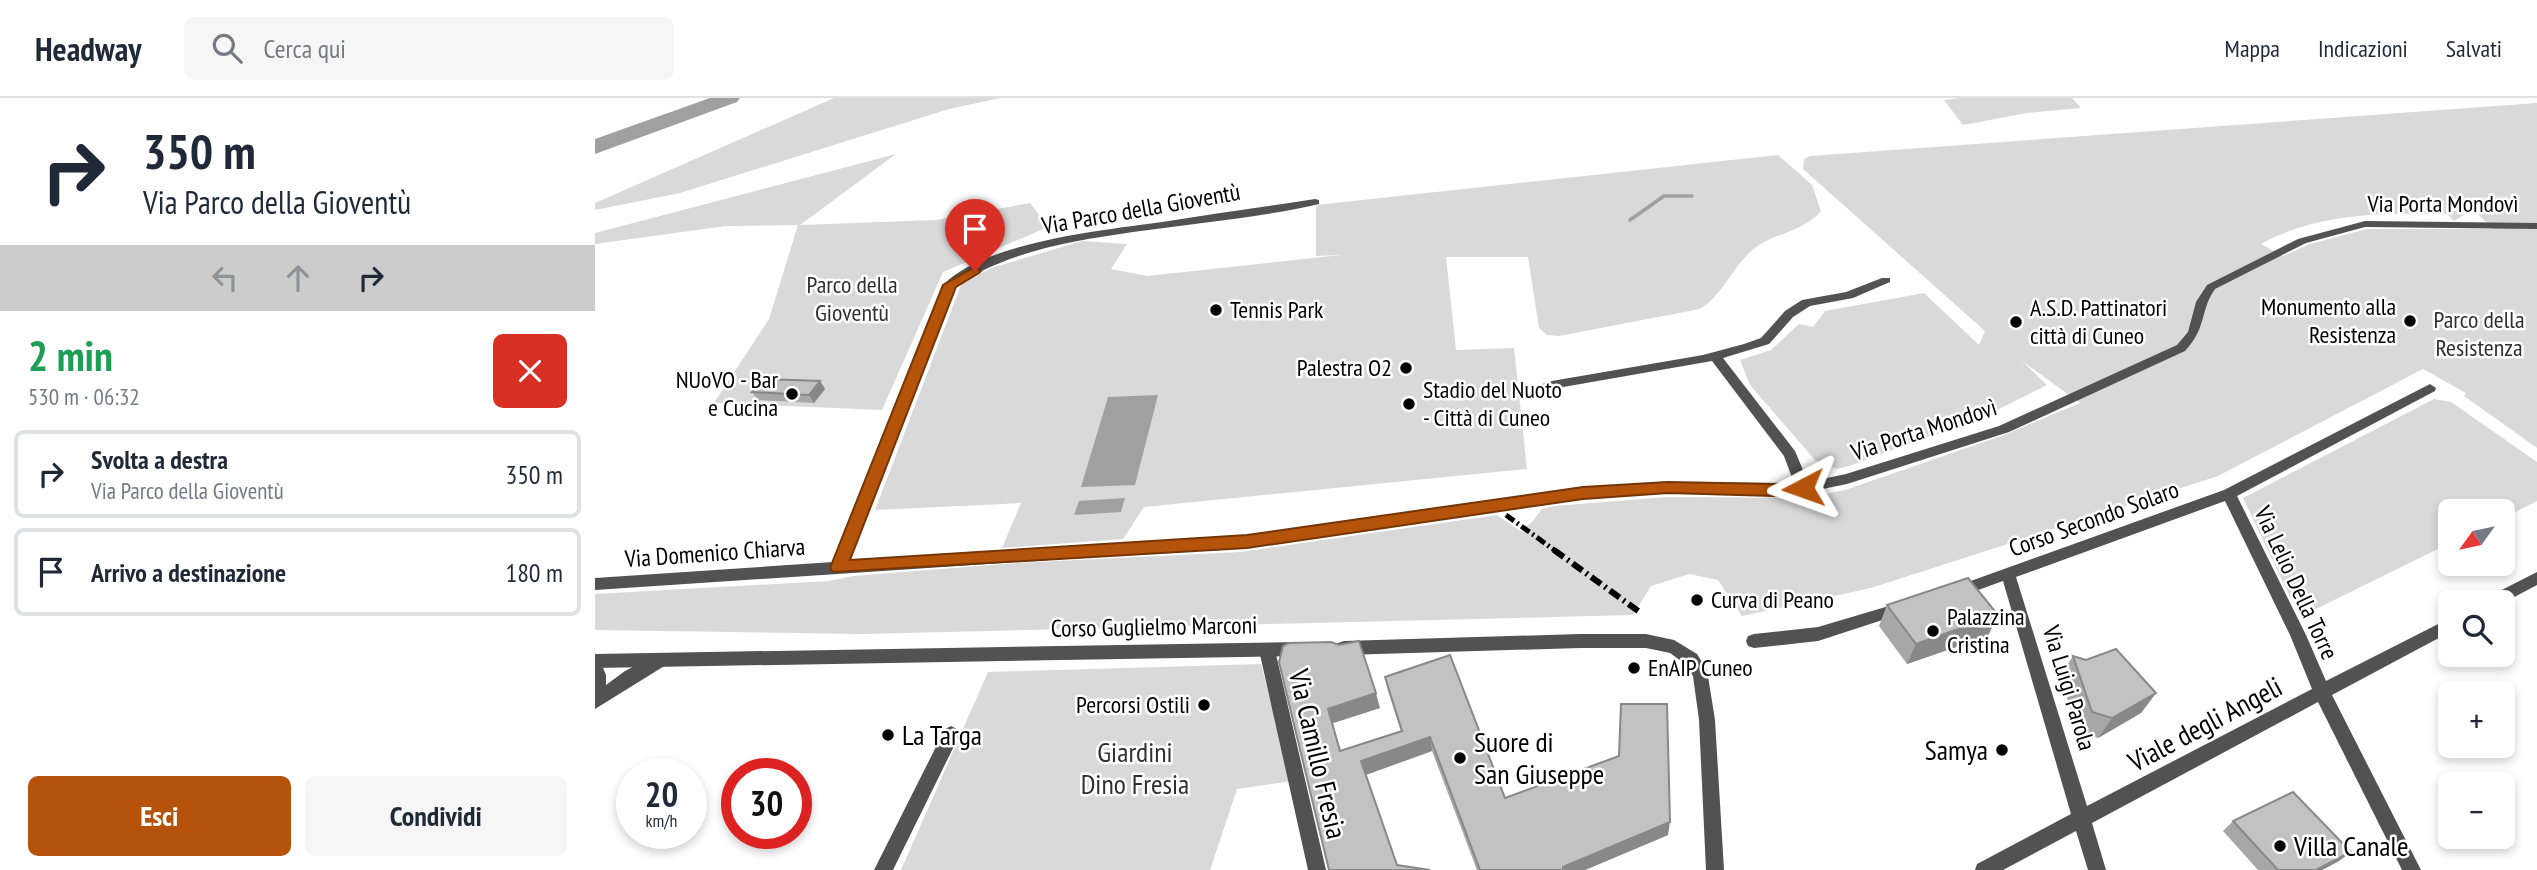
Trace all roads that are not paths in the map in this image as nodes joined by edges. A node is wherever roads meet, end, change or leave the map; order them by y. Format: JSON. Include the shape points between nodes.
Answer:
{"nodes":[{"id":1,"x":1315,"y":202,"type":"dead end"},
{"id":2,"x":2537,"y":226,"type":"edge"},
{"id":3,"x":1886,"y":280,"type":"dead end"},
{"id":4,"x":1716,"y":357,"type":"junction"},
{"id":5,"x":1546,"y":386,"type":"dead end"},
{"id":6,"x":2430,"y":388,"type":"dead end"},
{"id":7,"x":1803,"y":488,"type":"junction"},
{"id":8,"x":2229,"y":494,"type":"junction"},
{"id":9,"x":839,"y":568,"type":"junction"},
{"id":10,"x":2008,"y":574,"type":"junction"},
{"id":11,"x":2536,"y":581,"type":"edge"},
{"id":12,"x":595,"y":584,"type":"edge"},
{"id":13,"x":2515,"y":591,"type":"edge"},
{"id":14,"x":1948,"y":594,"type":"edge"},
{"id":15,"x":1914,"y":605,"type":"edge"},
{"id":16,"x":2438,"y":630,"type":"edge"},
{"id":17,"x":1754,"y":641,"type":"dead end"},
{"id":18,"x":1267,"y":650,"type":"junction"},
{"id":19,"x":660,"y":660,"type":"junction"},
{"id":20,"x":595,"y":661,"type":"edge"},
{"id":21,"x":595,"y":668,"type":"edge"},
{"id":22,"x":2322,"y":692,"type":"junction"},
{"id":23,"x":596,"y":701,"type":"edge"},
{"id":24,"x":951,"y":734,"type":"dead end"},
{"id":25,"x":2082,"y":817,"type":"junction"},
{"id":26,"x":883,"y":870,"type":"edge"},
{"id":27,"x":1317,"y":870,"type":"edge"},
{"id":28,"x":1715,"y":870,"type":"edge"},
{"id":29,"x":1984,"y":870,"type":"edge"},
{"id":30,"x":2097,"y":870,"type":"edge"},
{"id":31,"x":2412,"y":870,"type":"edge"}],
"edges":[{"from":1,"to":9,"type":"street","name":"Via Parco della Gioventù","via":[[1052,242],[994,261],[956,280],[950,285]]},
{"from":2,"to":7,"type":"street","name":"Via Porta Mondovì","via":[[2365,224],[2302,241],[2211,287],[2204,294],[2197,332],[2181,348],[2004,429],[1847,479]]},
{"from":3,"to":4,"type":"street","via":[[1849,295],[1806,303],[1765,341]]},
{"from":4,"to":5,"type":"street"},
{"from":4,"to":7,"type":"street","via":[[1790,454]]},
{"from":6,"to":8,"type":"street","name":"Corso Secondo Solaro"},
{"from":7,"to":9,"type":"street","name":"Via Porta Mondovì","via":[[1668,487],[1583,493],[1247,541]]},
{"from":8,"to":10,"type":"street","name":"Corso Secondo Solaro"},
{"from":8,"to":22,"type":"street","name":"Via Lelio Della Torre"},
{"from":9,"to":12,"type":"street","name":"Via Domenico Chiarva"},
{"from":10,"to":14,"type":"street","name":"Corso Secondo Solaro"},
{"from":10,"to":25,"type":"street","name":"Via Luigi Parola"},
{"from":11,"to":13,"type":"street"},
{"from":15,"to":17,"type":"street","via":[[1818,634]]},
{"from":16,"to":22,"type":"street","name":"Viale degli Angeli"},
{"from":18,"to":19,"type":"street","name":"Corso Guglielmo Marconi"},
{"from":18,"to":27,"type":"street","name":"Via Camillo Fresia"},
{"from":18,"to":28,"type":"street","name":"Corso Guglielmo Marconi","via":[[1646,641],[1674,647],[1691,659],[1701,675]]},
{"from":19,"to":20,"type":"street","name":"Corso Guglielmo Marconi"},
{"from":19,"to":23,"type":"street"},
{"from":21,"to":23,"type":"street"},
{"from":22,"to":25,"type":"street","name":"Viale degli Angeli"},
{"from":22,"to":31,"type":"street","name":"Via Lelio Della Torre"},
{"from":24,"to":26,"type":"street"},
{"from":25,"to":29,"type":"street","name":"Viale degli Angeli"},
{"from":25,"to":30,"type":"street","name":"Via Luigi Parola"}]}
